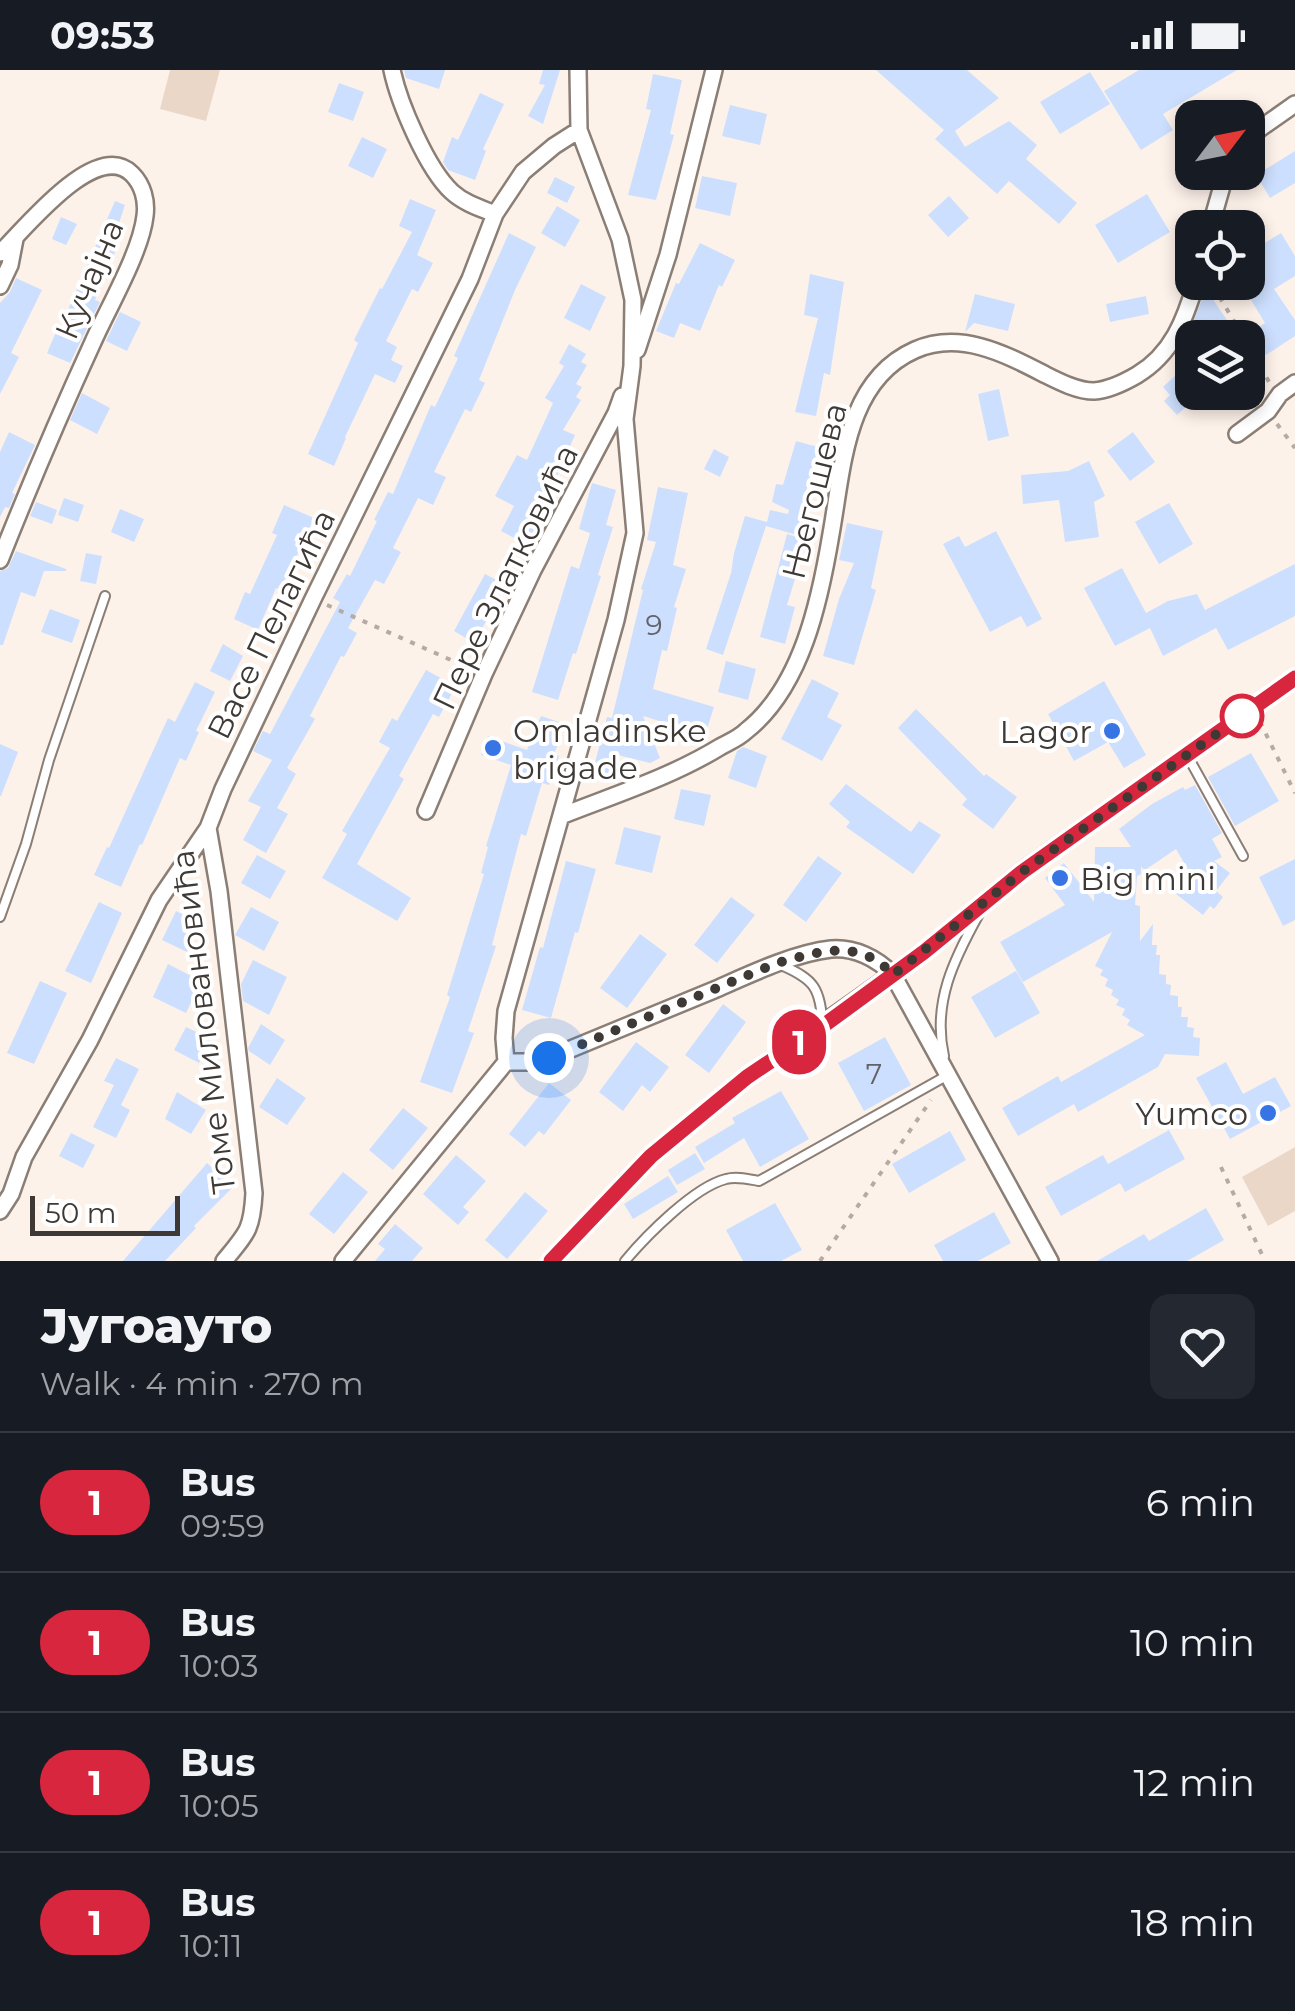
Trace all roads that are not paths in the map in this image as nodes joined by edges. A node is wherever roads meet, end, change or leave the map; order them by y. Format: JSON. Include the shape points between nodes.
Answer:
{"nodes":[{"id":1,"x":392,"y":70,"type":"edge"},
{"id":2,"x":578,"y":70,"type":"edge"},
{"id":3,"x":714,"y":70,"type":"edge"},
{"id":4,"x":1295,"y":104,"type":"edge"},
{"id":5,"x":1265,"y":124,"type":"edge"},
{"id":6,"x":579,"y":130,"type":"junction"},
{"id":7,"x":494,"y":214,"type":"junction"},
{"id":8,"x":15,"y":239,"type":"junction"},
{"id":9,"x":0,"y":253,"type":"edge"},
{"id":10,"x":0,"y":286,"type":"edge"},
{"id":11,"x":1190,"y":300,"type":"edge"},
{"id":12,"x":632,"y":366,"type":"junction"},
{"id":13,"x":1295,"y":383,"type":"edge"},
{"id":14,"x":1238,"y":434,"type":"dead end"},
{"id":15,"x":0,"y":560,"type":"edge"},
{"id":16,"x":105,"y":596,"type":"dead end"},
{"id":17,"x":1295,"y":678,"type":"edge"},
{"id":18,"x":1187,"y":755,"type":"junction"},
{"id":19,"x":426,"y":811,"type":"dead end"},
{"id":20,"x":561,"y":816,"type":"junction"},
{"id":21,"x":208,"y":828,"type":"junction"},
{"id":22,"x":1243,"y":856,"type":"dead end"},
{"id":23,"x":993,"y":894,"type":"junction"},
{"id":24,"x":0,"y":917,"type":"edge"},
{"id":25,"x":777,"y":963,"type":"junction"},
{"id":26,"x":893,"y":975,"type":"junction"},
{"id":27,"x":823,"y":1026,"type":"junction"},
{"id":28,"x":506,"y":1062,"type":"junction"},
{"id":29,"x":948,"y":1076,"type":"junction"},
{"id":30,"x":0,"y":1211,"type":"edge"},
{"id":31,"x":1042,"y":1258,"type":"edge"},
{"id":32,"x":224,"y":1261,"type":"edge"},
{"id":33,"x":343,"y":1261,"type":"edge"},
{"id":34,"x":552,"y":1261,"type":"edge"},
{"id":35,"x":625,"y":1261,"type":"edge"}],
"edges":[{"from":1,"to":7,"type":"street","via":[[402,106],[442,182]]},
{"from":2,"to":6,"type":"street"},
{"from":3,"to":12,"type":"street","via":[[668,255]]},
{"from":4,"to":5,"type":"street"},
{"from":6,"to":7,"type":"street","name":"Васе Пелагића","via":[[524,172]]},
{"from":6,"to":12,"type":"street","via":[[626,261],[634,300]]},
{"from":7,"to":21,"type":"street","name":"Васе Пелагића","via":[[470,279]]},
{"from":8,"to":9,"type":"street","name":"Кучајна"},
{"from":8,"to":10,"type":"street"},
{"from":8,"to":15,"type":"street","name":"Кучајна","via":[[37,212],[94,171],[119,165],[140,183],[146,212],[138,244]]},
{"from":11,"to":20,"type":"street","name":"Његошева","via":[[1164,354],[1126,382],[1094,391],[989,348],[958,343],[916,349],[881,372],[856,414],[798,663],[774,702],[747,731],[704,757]]},
{"from":12,"to":19,"type":"street","name":"Пере Златковића","via":[[616,413],[533,570]]},
{"from":12,"to":20,"type":"street","via":[[625,419],[635,533]]},
{"from":13,"to":14,"type":"street"},
{"from":16,"to":24,"type":"lane"},
{"from":17,"to":18,"type":"street"},
{"from":18,"to":22,"type":"lane"},
{"from":18,"to":23,"type":"street"},
{"from":20,"to":28,"type":"street","via":[[506,1011]]},
{"from":21,"to":30,"type":"street","name":"Васе Пелагића","via":[[160,900]]},
{"from":21,"to":32,"type":"street","name":"Томе Миловановића","via":[[254,1193],[252,1222]]},
{"from":23,"to":26,"type":"street"},
{"from":23,"to":29,"type":"lane","via":[[949,973],[940,1039]]},
{"from":25,"to":26,"type":"street","via":[[831,950],[854,952]]},
{"from":25,"to":27,"type":"lane","via":[[811,980]]},
{"from":25,"to":28,"type":"street","via":[[549,1058]]},
{"from":26,"to":27,"type":"street"},
{"from":26,"to":29,"type":"street"},
{"from":27,"to":34,"type":"street","via":[[747,1077],[651,1156]]},
{"from":28,"to":33,"type":"street"},
{"from":29,"to":31,"type":"street"},
{"from":29,"to":35,"type":"lane","via":[[759,1180],[724,1179],[690,1199]]}]}
